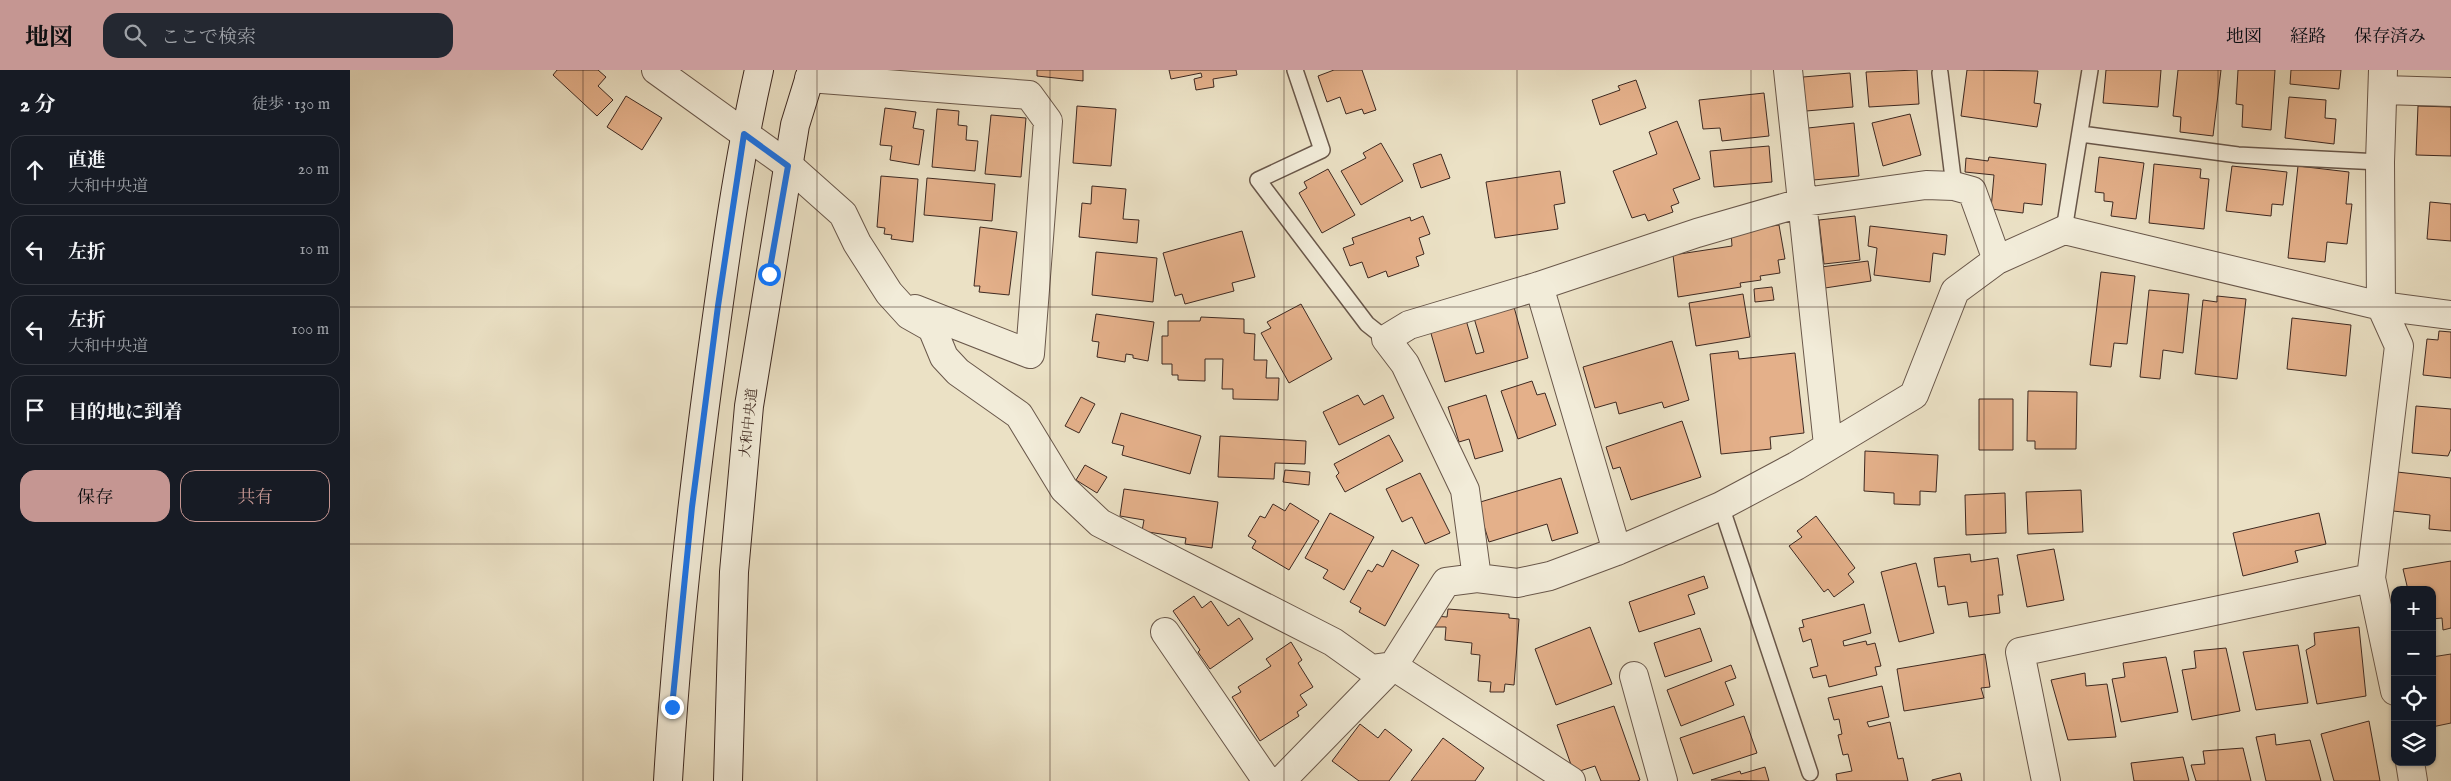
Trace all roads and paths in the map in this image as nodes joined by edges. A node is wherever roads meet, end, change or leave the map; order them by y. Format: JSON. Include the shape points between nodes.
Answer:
{"nodes":[{"id":1,"x":656,"y":70,"type":"edge"},
{"id":2,"x":759,"y":70,"type":"edge"},
{"id":3,"x":1295,"y":70,"type":"edge"},
{"id":4,"x":1788,"y":70,"type":"edge"},
{"id":5,"x":2090,"y":70,"type":"edge"},
{"id":6,"x":1940,"y":73,"type":"dead end"},
{"id":7,"x":811,"y":74,"type":"edge"},
{"id":8,"x":2383,"y":80,"type":"edge"},
{"id":9,"x":2451,"y":92,"type":"edge"},
{"id":10,"x":744,"y":134,"type":"junction"},
{"id":11,"x":2081,"y":134,"type":"junction"},
{"id":12,"x":2380,"y":162,"type":"junction"},
{"id":13,"x":788,"y":166,"type":"junction"},
{"id":14,"x":1954,"y":186,"type":"junction"},
{"id":15,"x":1804,"y":202,"type":"junction"},
{"id":16,"x":2064,"y":230,"type":"junction"},
{"id":17,"x":1997,"y":260,"type":"junction"},
{"id":18,"x":1539,"y":286,"type":"junction"},
{"id":19,"x":898,"y":302,"type":"junction"},
{"id":20,"x":2381,"y":306,"type":"junction"},
{"id":21,"x":2451,"y":314,"type":"edge"},
{"id":22,"x":1386,"y":340,"type":"junction"},
{"id":23,"x":1828,"y":445,"type":"junction"},
{"id":24,"x":1721,"y":506,"type":"junction"},
{"id":25,"x":1617,"y":552,"type":"junction"},
{"id":26,"x":1477,"y":578,"type":"junction"},
{"id":27,"x":2371,"y":578,"type":"junction"},
{"id":28,"x":1165,"y":632,"type":"dead end"},
{"id":29,"x":1393,"y":666,"type":"junction"},
{"id":30,"x":1634,"y":676,"type":"dead end"},
{"id":31,"x":2392,"y":676,"type":"edge"},
{"id":32,"x":2411,"y":766,"type":"edge"},
{"id":33,"x":1810,"y":773,"type":"dead end"},
{"id":34,"x":668,"y":781,"type":"edge"},
{"id":35,"x":728,"y":781,"type":"edge"},
{"id":36,"x":1268,"y":781,"type":"edge"},
{"id":37,"x":1281,"y":781,"type":"edge"},
{"id":38,"x":1571,"y":781,"type":"edge"},
{"id":39,"x":1663,"y":781,"type":"edge"},
{"id":40,"x":2046,"y":781,"type":"edge"},
{"id":41,"x":2414,"y":781,"type":"edge"}],
"edges":[{"from":1,"to":10,"type":"street"},
{"from":2,"to":10,"type":"street"},
{"from":3,"to":22,"type":"lane","via":[[1322,150],[1258,180],[1367,324]]},
{"from":4,"to":15,"type":"street"},
{"from":5,"to":11,"type":"lane"},
{"from":6,"to":14,"type":"lane"},
{"from":7,"to":13,"type":"street","name":"大和中央道","via":[[795,125]]},
{"from":7,"to":19,"type":"street","via":[[1029,95],[1048,121],[1030,354]]},
{"from":8,"to":9,"type":"street"},
{"from":8,"to":12,"type":"street"},
{"from":10,"to":13,"type":"street"},
{"from":10,"to":34,"type":"street","via":[[692,507]]},
{"from":11,"to":12,"type":"lane","via":[[2238,155]]},
{"from":11,"to":16,"type":"lane"},
{"from":12,"to":20,"type":"street"},
{"from":13,"to":19,"type":"street","via":[[843,214],[857,243]]},
{"from":13,"to":35,"type":"street","name":"大和中央道","via":[[749,406],[734,572]]},
{"from":14,"to":15,"type":"street","via":[[1926,185]]},
{"from":14,"to":17,"type":"street","via":[[1972,192]]},
{"from":15,"to":18,"type":"street","via":[[1697,233]]},
{"from":15,"to":23,"type":"street"},
{"from":16,"to":17,"type":"street"},
{"from":16,"to":20,"type":"street"},
{"from":17,"to":23,"type":"street","via":[[1955,292],[1914,395]]},
{"from":18,"to":22,"type":"street","via":[[1409,325]]},
{"from":18,"to":25,"type":"street"},
{"from":19,"to":29,"type":"street","via":[[910,315],[932,328],[944,357],[958,372],[1019,415],[1064,489],[1100,523],[1333,642],[1371,669]]},
{"from":20,"to":21,"type":"street"},
{"from":20,"to":27,"type":"street","via":[[2399,346]]},
{"from":22,"to":26,"type":"street","via":[[1405,364],[1465,490]]},
{"from":23,"to":24,"type":"street"},
{"from":24,"to":25,"type":"street"},
{"from":24,"to":33,"type":"lane"},
{"from":25,"to":26,"type":"street","via":[[1550,576],[1517,583]]},
{"from":26,"to":29,"type":"street","via":[[1446,582]]},
{"from":27,"to":31,"type":"street"},
{"from":27,"to":40,"type":"street","via":[[2020,652]]},
{"from":28,"to":36,"type":"street"},
{"from":29,"to":37,"type":"street"},
{"from":29,"to":38,"type":"street"},
{"from":30,"to":39,"type":"street"},
{"from":32,"to":41,"type":"street"}]}
